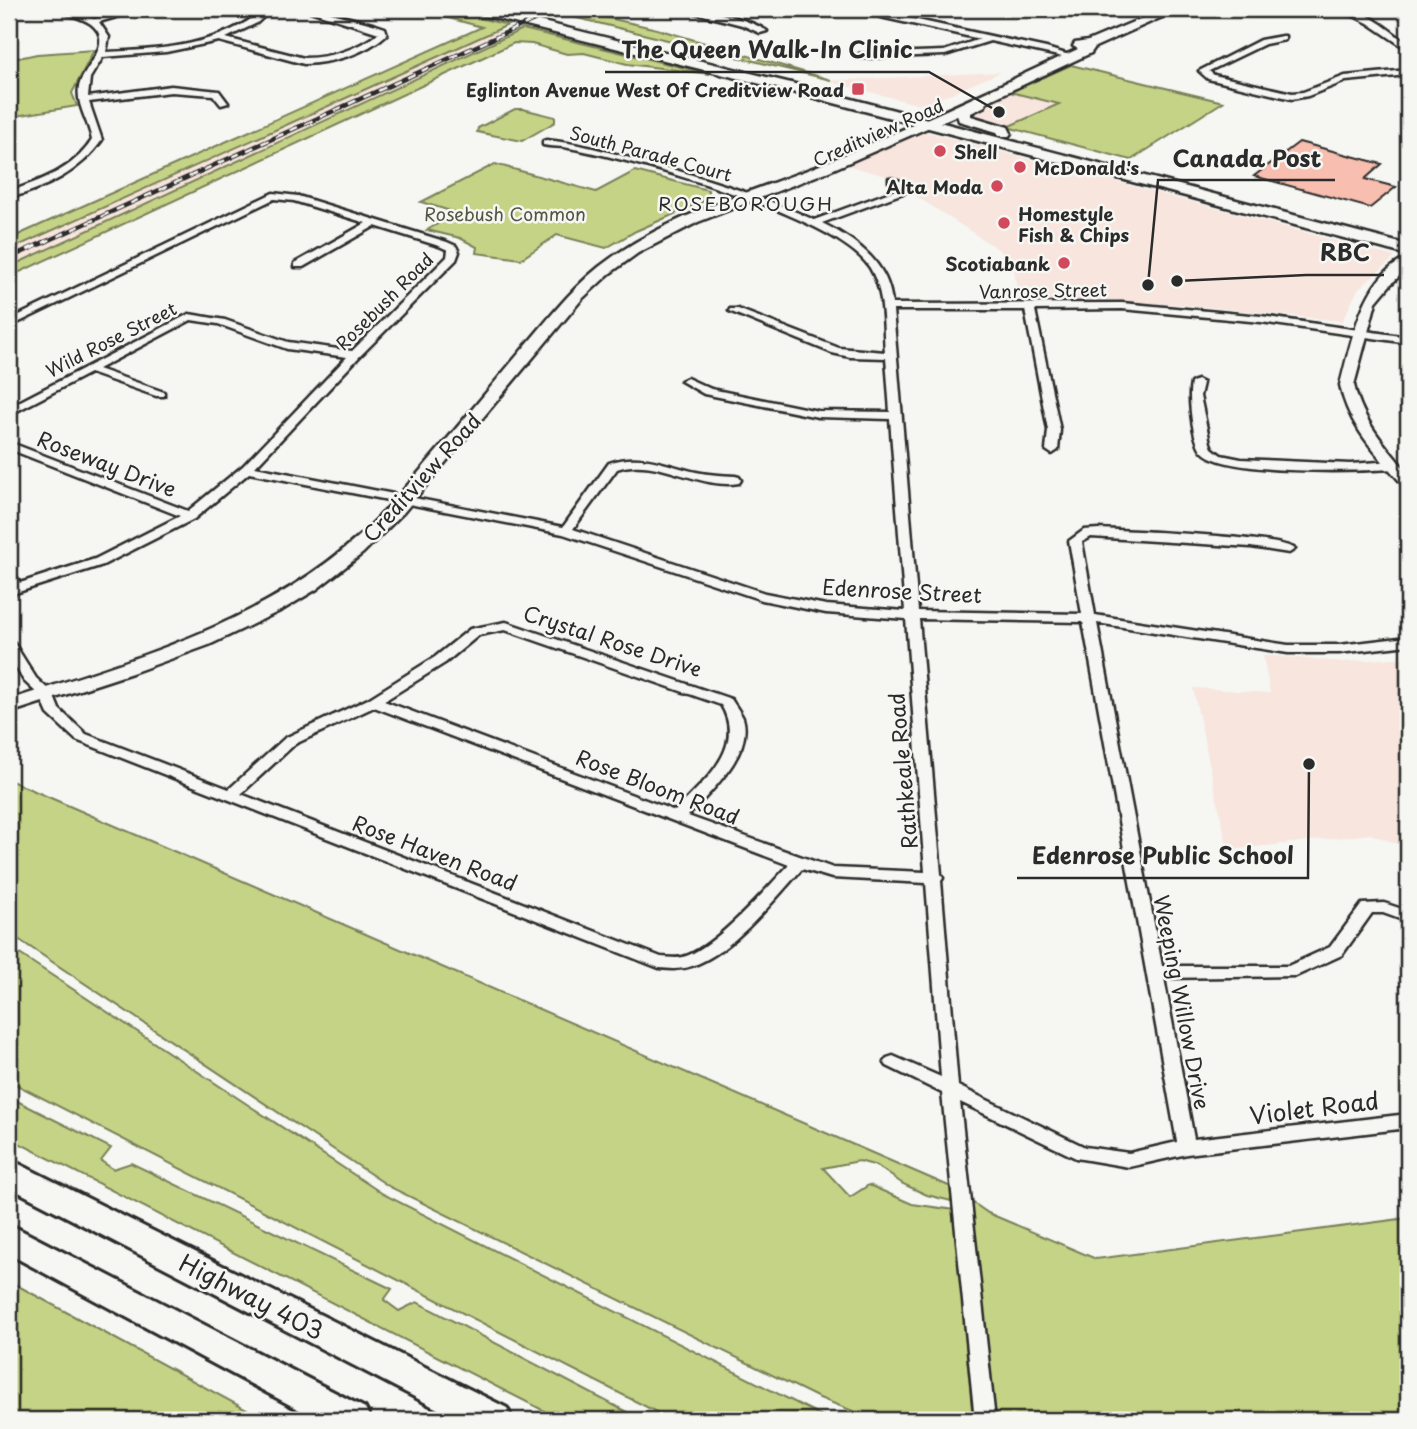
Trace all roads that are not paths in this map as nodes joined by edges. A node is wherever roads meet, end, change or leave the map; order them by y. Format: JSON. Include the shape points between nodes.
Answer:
{"nodes":[{"id":1,"x":60,"y":9,"type":"edge"},
{"id":2,"x":140,"y":9,"type":"edge"},
{"id":3,"x":268,"y":9,"type":"edge"},
{"id":4,"x":307,"y":9,"type":"edge"},
{"id":5,"x":475,"y":9,"type":"edge"},
{"id":6,"x":511,"y":9,"type":"edge"},
{"id":7,"x":684,"y":9,"type":"edge"},
{"id":8,"x":859,"y":9,"type":"edge"},
{"id":9,"x":1174,"y":9,"type":"edge"},
{"id":10,"x":1344,"y":9,"type":"edge"},
{"id":11,"x":95,"y":21,"type":"junction"},
{"id":12,"x":763,"y":31,"type":"dead end"},
{"id":13,"x":992,"y":37,"type":"junction"},
{"id":14,"x":218,"y":38,"type":"junction"},
{"id":15,"x":1282,"y":38,"type":"dead end"},
{"id":16,"x":1408,"y":48,"type":"edge"},
{"id":17,"x":101,"y":55,"type":"junction"},
{"id":18,"x":1066,"y":55,"type":"junction"},
{"id":19,"x":862,"y":56,"type":"dead end"},
{"id":20,"x":1408,"y":73,"type":"edge"},
{"id":21,"x":995,"y":92,"type":"junction"},
{"id":22,"x":83,"y":100,"type":"junction"},
{"id":23,"x":224,"y":103,"type":"dead end"},
{"id":24,"x":925,"y":117,"type":"junction"},
{"id":25,"x":1004,"y":133,"type":"junction"},
{"id":26,"x":546,"y":143,"type":"dead end"},
{"id":27,"x":892,"y":180,"type":"dead end"},
{"id":28,"x":9,"y":195,"type":"edge"},
{"id":29,"x":748,"y":195,"type":"junction"},
{"id":30,"x":372,"y":223,"type":"junction"},
{"id":31,"x":814,"y":223,"type":"junction"},
{"id":32,"x":1408,"y":242,"type":"edge"},
{"id":33,"x":1408,"y":250,"type":"edge"},
{"id":34,"x":1408,"y":262,"type":"edge"},
{"id":35,"x":299,"y":265,"type":"dead end"},
{"id":36,"x":887,"y":307,"type":"junction"},
{"id":37,"x":1030,"y":309,"type":"junction"},
{"id":38,"x":734,"y":311,"type":"dead end"},
{"id":39,"x":9,"y":324,"type":"edge"},
{"id":40,"x":1360,"y":332,"type":"junction"},
{"id":41,"x":1408,"y":340,"type":"edge"},
{"id":42,"x":355,"y":355,"type":"junction"},
{"id":43,"x":889,"y":355,"type":"junction"},
{"id":44,"x":91,"y":370,"type":"junction"},
{"id":45,"x":687,"y":381,"type":"dead end"},
{"id":46,"x":1197,"y":383,"type":"dead end"},
{"id":47,"x":160,"y":394,"type":"dead end"},
{"id":48,"x":9,"y":411,"type":"edge"},
{"id":49,"x":895,"y":416,"type":"junction"},
{"id":50,"x":9,"y":445,"type":"edge"},
{"id":51,"x":1052,"y":450,"type":"dead end"},
{"id":52,"x":1394,"y":465,"type":"junction"},
{"id":53,"x":247,"y":469,"type":"junction"},
{"id":54,"x":735,"y":480,"type":"dead end"},
{"id":55,"x":1408,"y":481,"type":"edge"},
{"id":56,"x":406,"y":500,"type":"junction"},
{"id":57,"x":190,"y":516,"type":"junction"},
{"id":58,"x":566,"y":531,"type":"junction"},
{"id":59,"x":1289,"y":549,"type":"dead end"},
{"id":60,"x":9,"y":576,"type":"edge"},
{"id":61,"x":13,"y":590,"type":"edge"},
{"id":62,"x":910,"y":615,"type":"junction"},
{"id":63,"x":1090,"y":618,"type":"junction"},
{"id":64,"x":1408,"y":641,"type":"edge"},
{"id":65,"x":9,"y":646,"type":"edge"},
{"id":66,"x":46,"y":694,"type":"junction"},
{"id":67,"x":373,"y":702,"type":"junction"},
{"id":68,"x":9,"y":707,"type":"edge"},
{"id":69,"x":231,"y":795,"type":"junction"},
{"id":70,"x":679,"y":816,"type":"junction"},
{"id":71,"x":799,"y":863,"type":"junction"},
{"id":72,"x":934,"y":878,"type":"junction"},
{"id":73,"x":1408,"y":918,"type":"edge"},
{"id":74,"x":1154,"y":972,"type":"junction"},
{"id":75,"x":893,"y":1062,"type":"dead end"},
{"id":76,"x":950,"y":1088,"type":"junction"},
{"id":77,"x":1408,"y":1121,"type":"edge"},
{"id":78,"x":1187,"y":1147,"type":"junction"},
{"id":79,"x":9,"y":1172,"type":"edge"},
{"id":80,"x":9,"y":1238,"type":"edge"},
{"id":81,"x":352,"y":1420,"type":"edge"},
{"id":82,"x":495,"y":1420,"type":"edge"},
{"id":83,"x":985,"y":1420,"type":"edge"}],
"edges":[{"from":1,"to":11,"type":"street"},
{"from":2,"to":11,"type":"street"},
{"from":3,"to":14,"type":"street"},
{"from":4,"to":14,"type":"street","via":[[373,26],[383,34],[334,58],[315,61]]},
{"from":5,"to":24,"type":"main road"},
{"from":6,"to":24,"type":"main road"},
{"from":7,"to":12,"type":"street"},
{"from":8,"to":13,"type":"street"},
{"from":9,"to":18,"type":"main road","name":"Creditview Road","via":[[1091,44],[1075,46]]},
{"from":10,"to":16,"type":"street","via":[[1371,21]]},
{"from":11,"to":17,"type":"street","via":[[104,33]]},
{"from":13,"to":18,"type":"street"},
{"from":13,"to":19,"type":"street","via":[[945,53]]},
{"from":14,"to":17,"type":"street","via":[[167,50]]},
{"from":15,"to":20,"type":"street","via":[[1263,42],[1203,71],[1211,77],[1292,96],[1345,79]]},
{"from":17,"to":22,"type":"street","via":[[85,79]]},
{"from":18,"to":21,"type":"main road","name":"Creditview Road"},
{"from":18,"to":24,"type":"main road","name":"Creditview Road"},
{"from":21,"to":24,"type":"main road","name":"Creditview Road"},
{"from":21,"to":25,"type":"main road","via":[[962,114],[967,121]]},
{"from":22,"to":23,"type":"street","via":[[186,89],[216,93]]},
{"from":22,"to":28,"type":"street","via":[[96,132],[92,151],[66,172]]},
{"from":24,"to":25,"type":"main road"},
{"from":24,"to":29,"type":"main road","name":"Creditview Road","via":[[753,187]]},
{"from":24,"to":33,"type":"main road"},
{"from":25,"to":32,"type":"main road"},
{"from":26,"to":29,"type":"street","name":"South Parade Court","via":[[569,145]]},
{"from":27,"to":31,"type":"street","via":[[902,184],[903,190]]},
{"from":29,"to":31,"type":"street","name":"Rathkeale Road"},
{"from":29,"to":56,"type":"main road","name":"Creditview Road","via":[[664,231],[602,270]]},
{"from":30,"to":35,"type":"street"},
{"from":30,"to":39,"type":"street","name":"Rosebush Road","via":[[295,198],[273,196]]},
{"from":30,"to":42,"type":"street","name":"Rosebush Road","via":[[443,244],[454,252]]},
{"from":31,"to":36,"type":"street","name":"Rathkeale Road","via":[[851,243],[868,259],[886,293]]},
{"from":34,"to":40,"type":"street","via":[[1372,298]]},
{"from":36,"to":37,"type":"street","name":"Vanrose Street"},
{"from":36,"to":43,"type":"street","name":"Rathkeale Road"},
{"from":37,"to":40,"type":"street","name":"Vanrose Street","via":[[1122,306]]},
{"from":37,"to":51,"type":"street","via":[[1054,430]]},
{"from":38,"to":43,"type":"street","via":[[836,351]]},
{"from":40,"to":41,"type":"street","name":"Vanrose Street"},
{"from":40,"to":52,"type":"street","via":[[1347,378],[1349,398],[1359,420]]},
{"from":42,"to":44,"type":"street","name":"Wild Rose Street","via":[[278,343],[201,316],[189,317]]},
{"from":42,"to":53,"type":"street","name":"Rosebush Road"},
{"from":43,"to":49,"type":"street","name":"Rathkeale Road"},
{"from":44,"to":47,"type":"street"},
{"from":44,"to":48,"type":"street","name":"Wild Rose Street"},
{"from":45,"to":49,"type":"street","via":[[708,392],[818,414]]},
{"from":46,"to":52,"type":"street","via":[[1194,396],[1204,443],[1207,450],[1228,461],[1350,468]]},
{"from":49,"to":62,"type":"street","name":"Rathkeale Road"},
{"from":50,"to":57,"type":"street","name":"Roseway Drive"},
{"from":52,"to":55,"type":"street"},
{"from":53,"to":56,"type":"street","name":"Edenrose Street"},
{"from":53,"to":57,"type":"street","name":"Rosebush Road"},
{"from":54,"to":58,"type":"street","via":[[701,477],[636,460],[622,462],[613,466]]},
{"from":56,"to":58,"type":"street","name":"Edenrose Street"},
{"from":56,"to":66,"type":"main road","name":"Creditview Road","via":[[367,540],[312,584],[257,615],[207,639]]},
{"from":57,"to":61,"type":"street","name":"Rosebush Road","via":[[99,562]]},
{"from":58,"to":62,"type":"street","name":"Edenrose Street","via":[[762,596],[826,609]]},
{"from":59,"to":63,"type":"street","name":"Weeping Willow Drive","via":[[1088,533],[1075,541],[1075,547]]},
{"from":60,"to":61,"type":"street"},
{"from":62,"to":63,"type":"street","name":"Edenrose Street"},
{"from":62,"to":72,"type":"street","name":"Rathkeale Road"},
{"from":63,"to":64,"type":"street","name":"Edenrose Street","via":[[1288,649]]},
{"from":63,"to":74,"type":"street","name":"Weeping Willow Drive"},
{"from":65,"to":66,"type":"street","name":"Rose Haven Road","via":[[31,681]]},
{"from":66,"to":68,"type":"main road","name":"Creditview Road"},
{"from":66,"to":69,"type":"street","name":"Rose Haven Road","via":[[54,711],[82,737]]},
{"from":67,"to":69,"type":"street","name":"Crystal Rose Drive","via":[[290,741]]},
{"from":67,"to":70,"type":"street","name":"Rose Bloom Road"},
{"from":67,"to":70,"type":"street","name":"Crystal Rose Drive","via":[[475,632],[506,626],[711,695],[735,712],[734,748],[724,767]]},
{"from":69,"to":71,"type":"street","name":"Rose Haven Road","via":[[659,962],[688,961],[705,951],[751,915]]},
{"from":70,"to":71,"type":"street","name":"Rose Bloom Road"},
{"from":71,"to":72,"type":"street","name":"Rose Bloom Road","via":[[832,873]]},
{"from":72,"to":76,"type":"street","name":"Rathkeale Road"},
{"from":73,"to":74,"type":"street","via":[[1384,908],[1368,908],[1336,951],[1290,972]]},
{"from":74,"to":78,"type":"street","name":"Weeping Willow Drive"},
{"from":75,"to":76,"type":"street","name":"Violet Road"},
{"from":76,"to":78,"type":"street","name":"Violet Road","via":[[1082,1153],[1129,1160]]},
{"from":76,"to":83,"type":"street","name":"Rathkeale Road"},
{"from":77,"to":78,"type":"street","name":"Violet Road"},
{"from":79,"to":82,"type":"highway","name":"Highway 403"},
{"from":80,"to":81,"type":"highway"}]}
